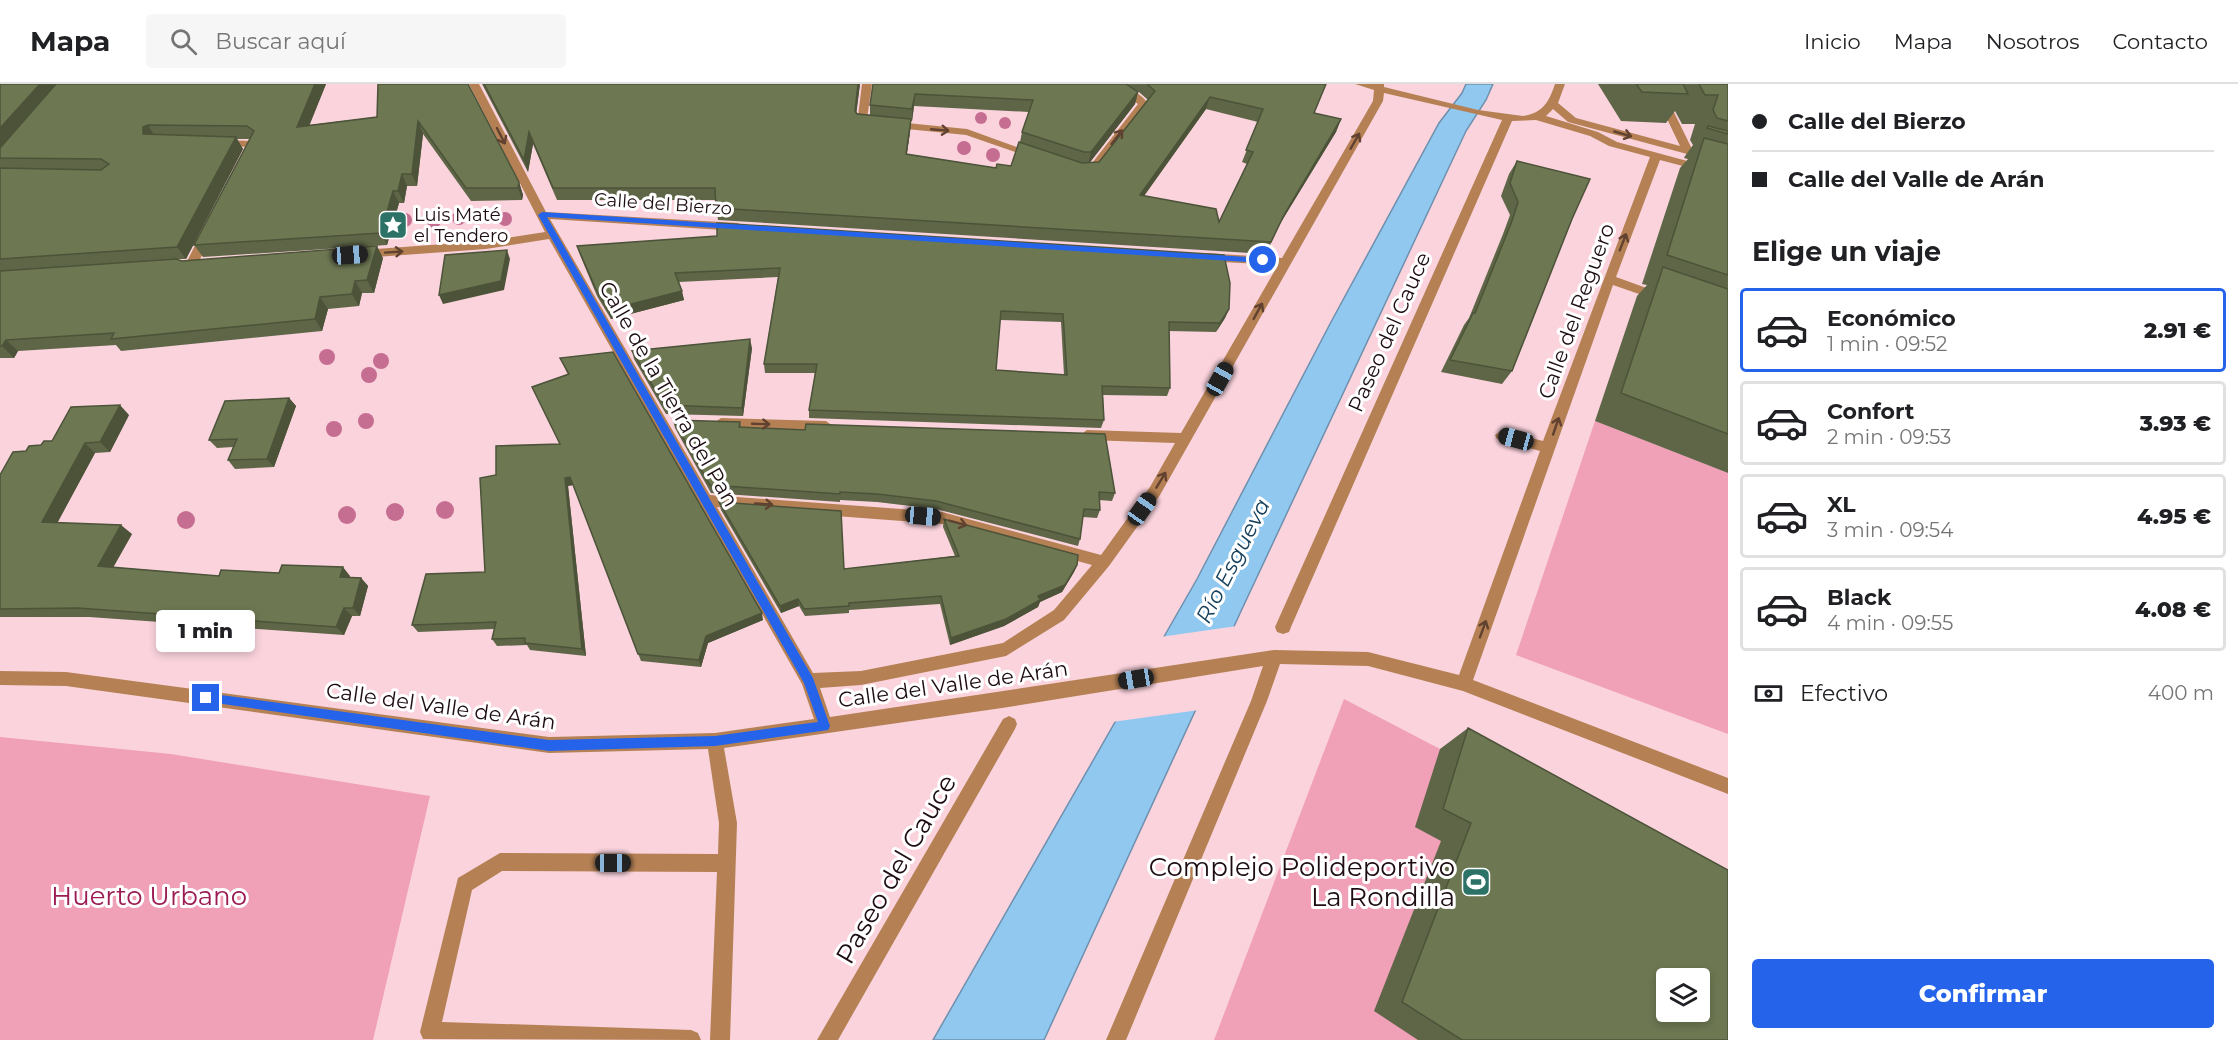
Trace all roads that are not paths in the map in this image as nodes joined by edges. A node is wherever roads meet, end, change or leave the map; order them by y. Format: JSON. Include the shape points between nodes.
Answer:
{"nodes":[{"id":1,"x":474,"y":84,"type":"edge"},
{"id":2,"x":867,"y":84,"type":"edge"},
{"id":3,"x":1102,"y":84,"type":"edge"},
{"id":4,"x":1360,"y":84,"type":"edge"},
{"id":5,"x":1560,"y":84,"type":"edge"},
{"id":6,"x":1380,"y":86,"type":"edge"},
{"id":7,"x":1674,"y":102,"type":"edge"},
{"id":8,"x":1554,"y":104,"type":"junction"},
{"id":9,"x":1536,"y":117,"type":"junction"},
{"id":10,"x":1507,"y":120,"type":"junction"},
{"id":11,"x":202,"y":143,"type":"edge"},
{"id":12,"x":1688,"y":151,"type":"junction"},
{"id":13,"x":1656,"y":156,"type":"junction"},
{"id":14,"x":1046,"y":159,"type":"edge"},
{"id":15,"x":1728,"y":162,"type":"edge"},
{"id":16,"x":242,"y":166,"type":"edge"},
{"id":17,"x":1074,"y":168,"type":"edge"},
{"id":18,"x":1728,"y":175,"type":"edge"},
{"id":19,"x":542,"y":215,"type":"junction"},
{"id":20,"x":216,"y":216,"type":"edge"},
{"id":21,"x":754,"y":228,"type":"edge"},
{"id":22,"x":552,"y":235,"type":"junction"},
{"id":23,"x":344,"y":256,"type":"edge"},
{"id":24,"x":1191,"y":256,"type":"edge"},
{"id":25,"x":1286,"y":262,"type":"junction"},
{"id":26,"x":190,"y":267,"type":"edge"},
{"id":27,"x":1609,"y":279,"type":"junction"},
{"id":28,"x":1674,"y":302,"type":"edge"},
{"id":29,"x":708,"y":422,"type":"edge"},
{"id":30,"x":840,"y":427,"type":"edge"},
{"id":31,"x":1079,"y":434,"type":"edge"},
{"id":32,"x":1502,"y":435,"type":"dead end"},
{"id":33,"x":1186,"y":438,"type":"junction"},
{"id":34,"x":1548,"y":448,"type":"junction"},
{"id":35,"x":706,"y":500,"type":"junction"},
{"id":36,"x":1104,"y":562,"type":"junction"},
{"id":37,"x":1283,"y":627,"type":"dead end"},
{"id":38,"x":1274,"y":657,"type":"junction"},
{"id":39,"x":0,"y":678,"type":"edge"},
{"id":40,"x":809,"y":681,"type":"junction"},
{"id":41,"x":1464,"y":684,"type":"junction"},
{"id":42,"x":1009,"y":724,"type":"dead end"},
{"id":43,"x":825,"y":726,"type":"junction"},
{"id":44,"x":715,"y":741,"type":"junction"},
{"id":45,"x":1728,"y":786,"type":"edge"},
{"id":46,"x":726,"y":863,"type":"junction"},
{"id":47,"x":691,"y":1040,"type":"edge"},
{"id":48,"x":720,"y":1040,"type":"edge"},
{"id":49,"x":827,"y":1040,"type":"edge"},
{"id":50,"x":1116,"y":1040,"type":"edge"}],
"edges":[{"from":1,"to":19,"type":"street","name":"Calle de la Tierra del Pan","one_way":true},
{"from":2,"to":14,"type":"street","one_way":true,"via":[[861,122],[967,132]]},
{"from":17,"to":3,"type":"street","one_way":true,"via":[[1092,170],[1144,104],[1120,87]]},
{"from":4,"to":6,"type":"street"},
{"from":5,"to":8,"type":"street"},
{"from":6,"to":10,"type":"street"},
{"from":25,"to":6,"type":"street","one_way":true,"via":[[1378,101]]},
{"from":7,"to":12,"type":"street","via":[[1663,102]]},
{"from":8,"to":9,"type":"street"},
{"from":8,"to":12,"type":"street","one_way":true,"via":[[1572,120]]},
{"from":9,"to":10,"type":"street"},
{"from":9,"to":13,"type":"street"},
{"from":10,"to":37,"type":"street","name":"Paseo del Cauce"},
{"from":11,"to":16,"type":"street","via":[[254,144]]},
{"from":12,"to":15,"type":"street"},
{"from":13,"to":18,"type":"street"},
{"from":27,"to":13,"type":"street","name":"Calle del Reguero","one_way":true},
{"from":19,"to":21,"type":"street","name":"Calle del Bierzo"},
{"from":19,"to":22,"type":"street","name":"Calle de la Tierra del Pan"},
{"from":20,"to":26,"type":"street"},
{"from":23,"to":22,"type":"street","one_way":true,"via":[[486,245]]},
{"from":22,"to":35,"type":"street","name":"Calle de la Tierra del Pan","via":[[667,421]]},
{"from":24,"to":25,"type":"street"},
{"from":33,"to":25,"type":"street","one_way":true},
{"from":27,"to":28,"type":"street"},
{"from":34,"to":27,"type":"street","name":"Calle del Reguero","one_way":true},
{"from":29,"to":30,"type":"street","one_way":true},
{"from":31,"to":33,"type":"street"},
{"from":32,"to":34,"type":"street"},
{"from":36,"to":33,"type":"street","one_way":true,"via":[[1155,491]]},
{"from":41,"to":34,"type":"street","name":"Calle del Reguero","one_way":true},
{"from":35,"to":36,"type":"street","one_way":true,"via":[[942,518]]},
{"from":35,"to":40,"type":"street","name":"Calle de la Tierra del Pan"},
{"from":36,"to":40,"type":"street","name":"Calle del Valle de Arán","via":[[1059,615],[1006,649],[861,678]]},
{"from":38,"to":41,"type":"street","name":"Calle del Valle de Arán","via":[[1368,659]]},
{"from":38,"to":43,"type":"street","name":"Calle del Valle de Arán"},
{"from":38,"to":50,"type":"street"},
{"from":39,"to":44,"type":"street","name":"Calle del Valle de Arán","via":[[66,679],[549,746]]},
{"from":40,"to":43,"type":"street","name":"Calle de la Tierra del Pan"},
{"from":41,"to":45,"type":"street","name":"Calle del Valle de Arán"},
{"from":42,"to":49,"type":"street","name":"Paseo del Cauce"},
{"from":43,"to":44,"type":"street","name":"Calle del Valle de Arán"},
{"from":44,"to":46,"type":"street","via":[[728,823]]},
{"from":46,"to":47,"type":"street","via":[[500,862],[464,884],[430,1032]]},
{"from":46,"to":48,"type":"street"}]}
